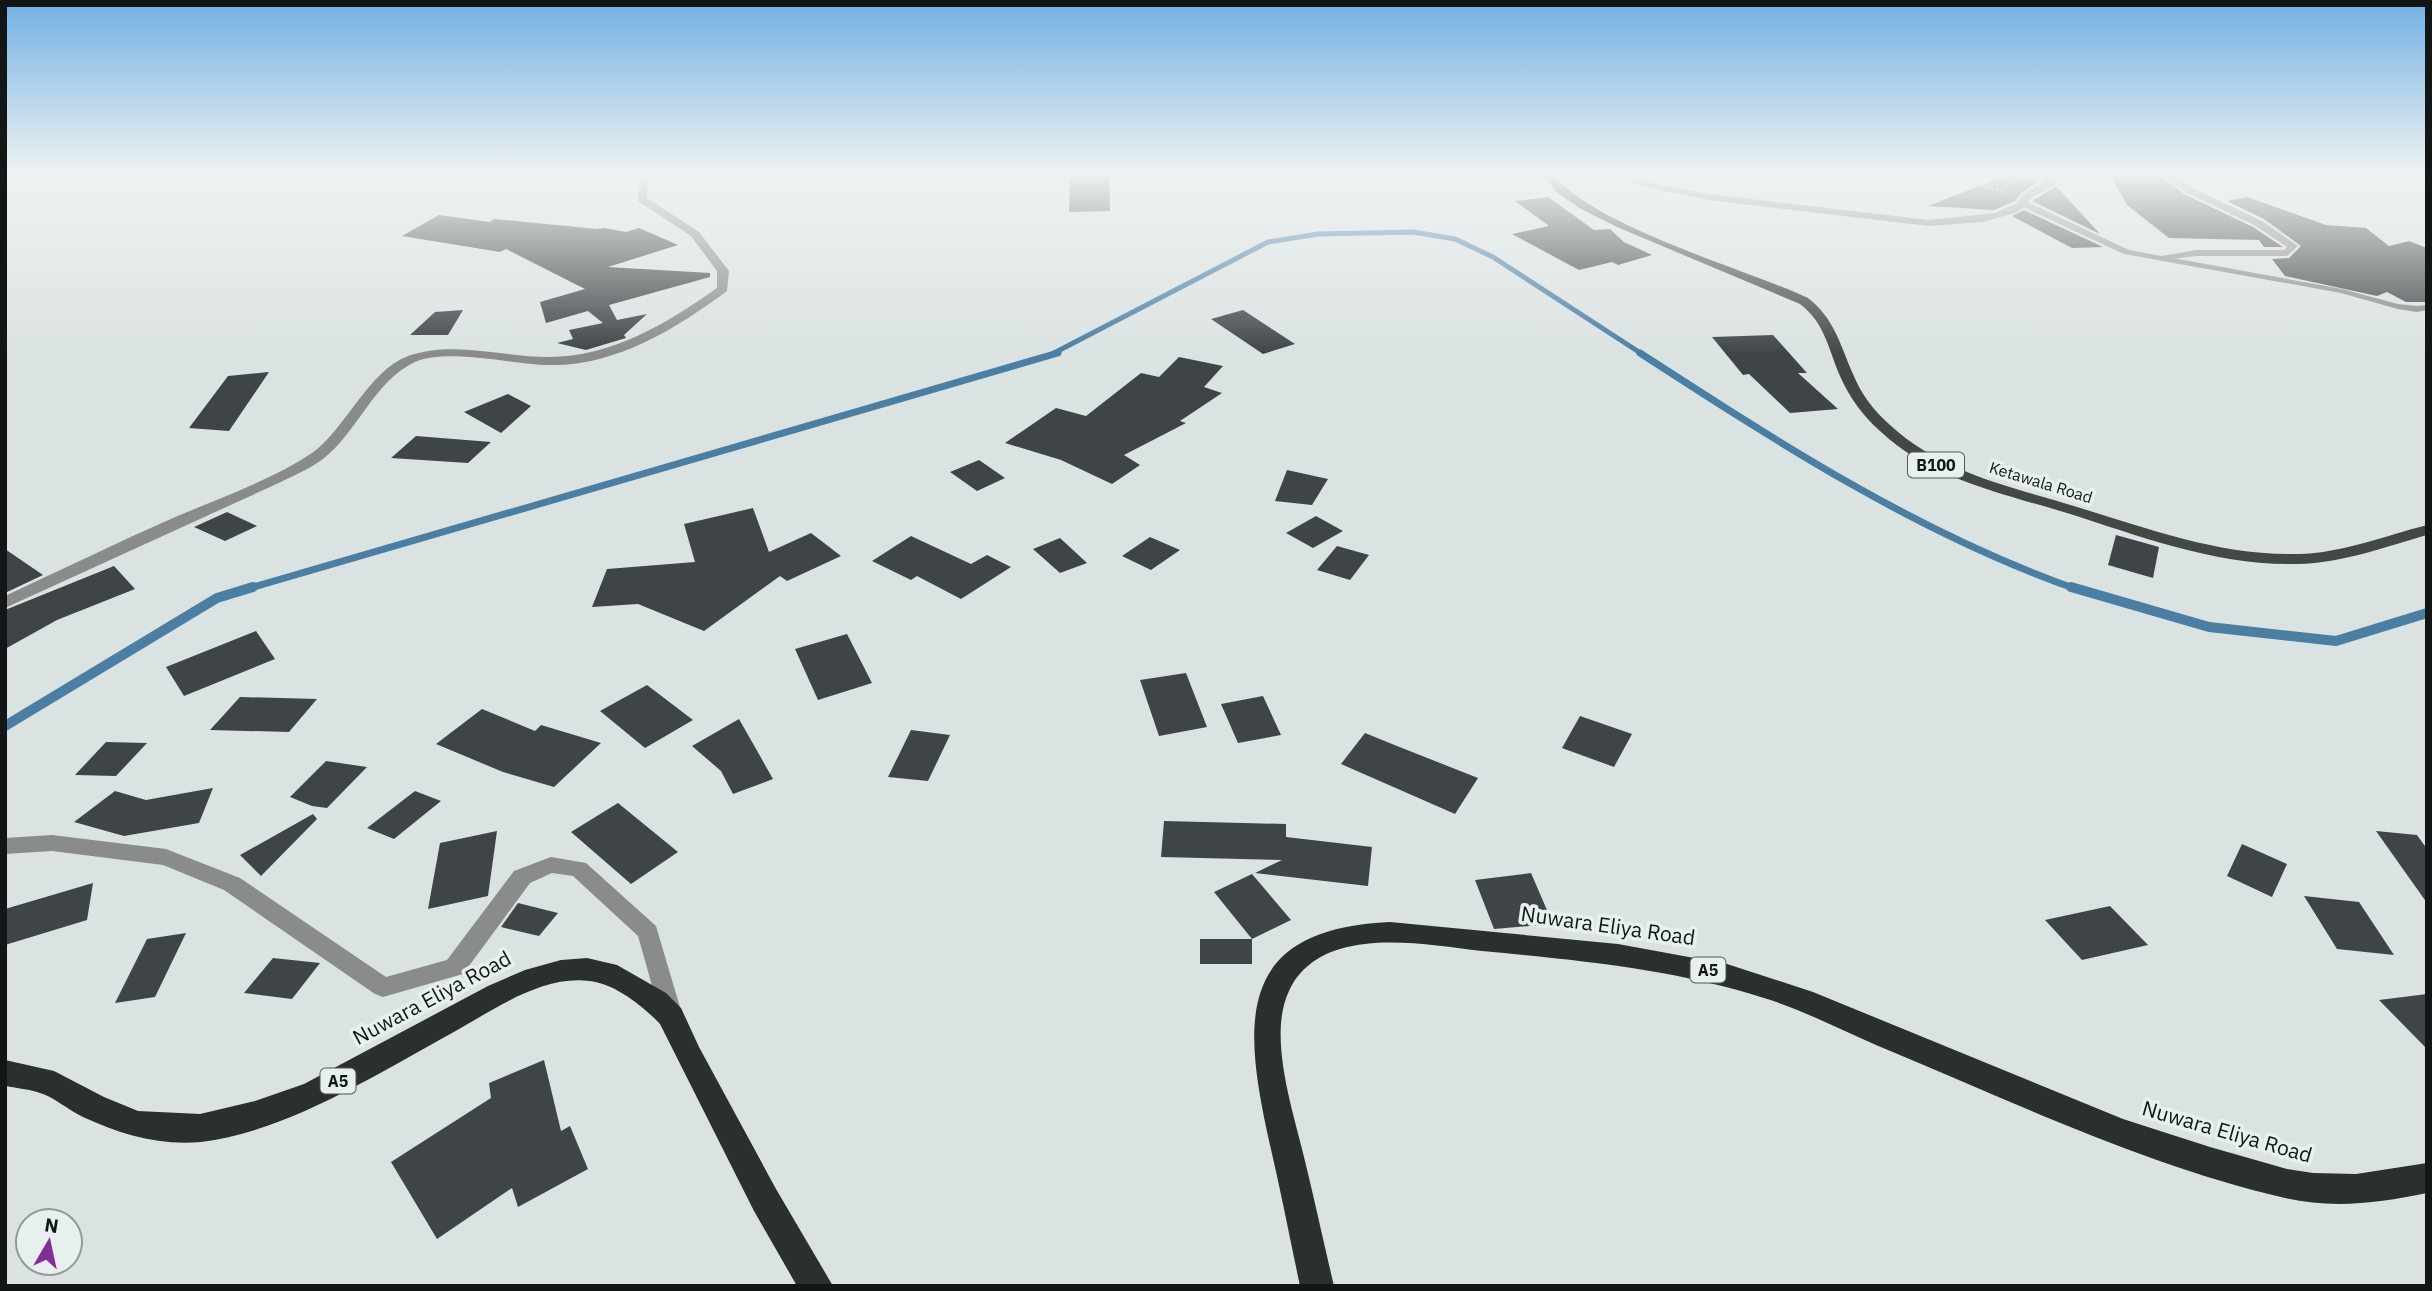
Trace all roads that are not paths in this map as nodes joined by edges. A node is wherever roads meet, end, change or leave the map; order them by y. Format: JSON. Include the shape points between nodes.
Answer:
{"nodes":[{"id":1,"x":694,"y":233,"type":"edge"},
{"id":2,"x":1640,"y":233,"type":"edge"},
{"id":3,"x":2090,"y":233,"type":"edge"},
{"id":4,"x":2274,"y":233,"type":"edge"},
{"id":5,"x":2166,"y":258,"type":"junction"},
{"id":6,"x":2427,"y":307,"type":"edge"},
{"id":7,"x":2427,"y":530,"type":"edge"},
{"id":8,"x":5,"y":603,"type":"edge"},
{"id":9,"x":5,"y":846,"type":"edge"},
{"id":10,"x":671,"y":1016,"type":"junction"},
{"id":11,"x":5,"y":1073,"type":"edge"},
{"id":12,"x":2427,"y":1178,"type":"edge"},
{"id":13,"x":816,"y":1286,"type":"edge"},
{"id":14,"x":1317,"y":1286,"type":"edge"}],
"edges":[{"from":1,"to":8,"type":"street","via":[[723,271],[723,289],[679,321],[587,358],[549,361],[460,353],[409,359],[387,377],[319,455]]},
{"from":2,"to":7,"type":"main road","name":"Ketawala Road","number":"B100","via":[[1805,302],[1832,331],[1850,385],[1866,409],[1931,463],[1974,480],[2196,549],[2252,558],[2332,556]]},
{"from":3,"to":5,"type":"lane","via":[[2127,252]]},
{"from":4,"to":5,"type":"street","via":[[2293,246],[2287,253],[2196,253]]},
{"from":5,"to":6,"type":"lane","via":[[2398,306]]},
{"from":9,"to":10,"type":"street","via":[[52,843],[166,858],[232,884],[383,987],[455,967],[522,877],[551,865],[579,869],[648,932]]},
{"from":10,"to":11,"type":"highway","name":"Nuwara Eliya Road","number":"A5","via":[[656,1001],[607,973],[561,971],[499,994],[314,1093],[255,1115],[200,1128],[137,1125],[44,1080]]},
{"from":10,"to":13,"type":"highway","name":"Nuwara Eliya Road","number":"A5","via":[[765,1200]]},
{"from":12,"to":14,"type":"highway","name":"Nuwara Eliya Road","number":"A5","via":[[2378,1188],[2313,1188],[2241,1171],[2158,1146],[1766,986],[1695,967],[1630,955],[1416,933],[1372,933],[1316,946],[1290,964],[1275,989],[1267,1030],[1271,1076]]}]}
